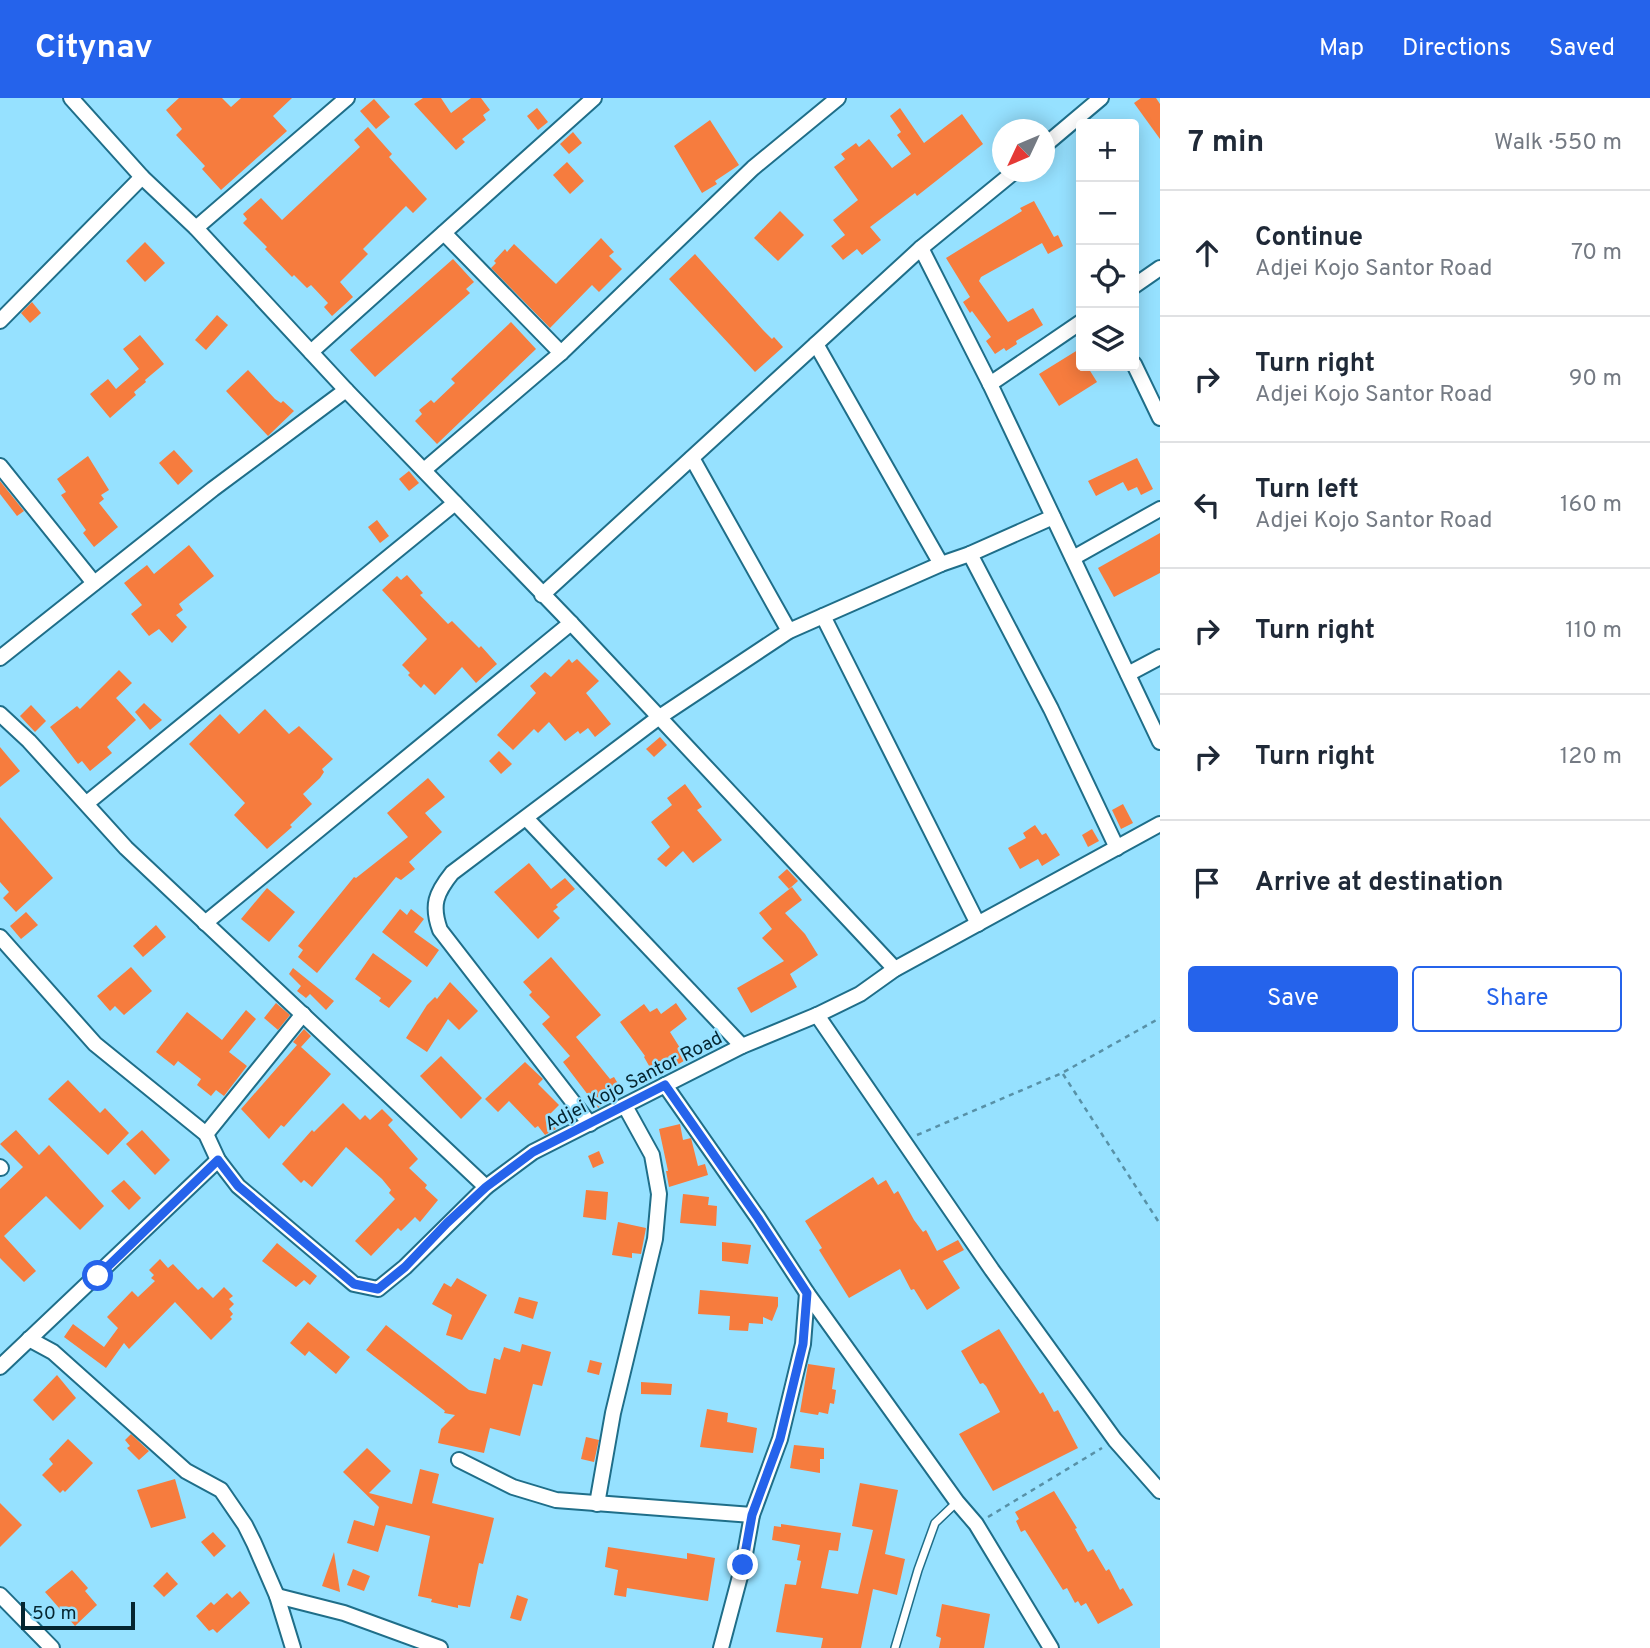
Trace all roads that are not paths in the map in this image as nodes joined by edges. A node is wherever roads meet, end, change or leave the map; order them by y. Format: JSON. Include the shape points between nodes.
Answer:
{"nodes":[{"id":1,"x":71,"y":98,"type":"edge"},
{"id":2,"x":346,"y":98,"type":"edge"},
{"id":3,"x":594,"y":98,"type":"edge"},
{"id":4,"x":838,"y":98,"type":"edge"},
{"id":5,"x":1101,"y":98,"type":"edge"},
{"id":6,"x":1055,"y":137,"type":"edge"},
{"id":7,"x":142,"y":177,"type":"junction"},
{"id":8,"x":1002,"y":182,"type":"edge"},
{"id":9,"x":195,"y":228,"type":"junction"},
{"id":10,"x":444,"y":233,"type":"junction"},
{"id":11,"x":921,"y":248,"type":"junction"},
{"id":12,"x":1160,"y":268,"type":"edge"},
{"id":13,"x":1139,"y":283,"type":"edge"},
{"id":14,"x":0,"y":321,"type":"edge"},
{"id":15,"x":1076,"y":325,"type":"edge"},
{"id":16,"x":816,"y":344,"type":"junction"},
{"id":17,"x":311,"y":352,"type":"junction"},
{"id":18,"x":561,"y":353,"type":"junction"},
{"id":19,"x":1137,"y":371,"type":"edge"},
{"id":20,"x":990,"y":384,"type":"junction"},
{"id":21,"x":346,"y":390,"type":"junction"},
{"id":22,"x":1160,"y":418,"type":"edge"},
{"id":23,"x":692,"y":458,"type":"junction"},
{"id":24,"x":0,"y":467,"type":"edge"},
{"id":25,"x":424,"y":470,"type":"junction"},
{"id":26,"x":455,"y":503,"type":"junction"},
{"id":27,"x":1160,"y":509,"type":"edge"},
{"id":28,"x":1053,"y":517,"type":"junction"},
{"id":29,"x":970,"y":554,"type":"junction"},
{"id":30,"x":1073,"y":558,"type":"junction"},
{"id":31,"x":941,"y":564,"type":"junction"},
{"id":32,"x":94,"y":583,"type":"junction"},
{"id":33,"x":542,"y":595,"type":"junction"},
{"id":34,"x":823,"y":616,"type":"junction"},
{"id":35,"x":571,"y":623,"type":"junction"},
{"id":36,"x":789,"y":631,"type":"junction"},
{"id":37,"x":1160,"y":656,"type":"edge"},
{"id":38,"x":0,"y":658,"type":"edge"},
{"id":39,"x":1128,"y":674,"type":"junction"},
{"id":40,"x":0,"y":713,"type":"edge"},
{"id":41,"x":658,"y":718,"type":"junction"},
{"id":42,"x":1160,"y":742,"type":"edge"},
{"id":43,"x":87,"y":803,"type":"junction"},
{"id":44,"x":526,"y":818,"type":"junction"},
{"id":45,"x":1160,"y":824,"type":"edge"},
{"id":46,"x":1117,"y":848,"type":"junction"},
{"id":47,"x":205,"y":923,"type":"junction"},
{"id":48,"x":978,"y":924,"type":"junction"},
{"id":49,"x":0,"y":937,"type":"edge"},
{"id":50,"x":895,"y":969,"type":"junction"},
{"id":51,"x":303,"y":1014,"type":"junction"},
{"id":52,"x":817,"y":1015,"type":"junction"},
{"id":53,"x":742,"y":1046,"type":"junction"},
{"id":54,"x":665,"y":1085,"type":"junction"},
{"id":55,"x":625,"y":1106,"type":"junction"},
{"id":56,"x":590,"y":1124,"type":"junction"},
{"id":57,"x":206,"y":1134,"type":"junction"},
{"id":58,"x":218,"y":1160,"type":"junction"},
{"id":59,"x":486,"y":1187,"type":"junction"},
{"id":60,"x":807,"y":1293,"type":"junction"},
{"id":61,"x":29,"y":1339,"type":"junction"},
{"id":62,"x":0,"y":1367,"type":"edge"},
{"id":63,"x":459,"y":1460,"type":"dead end"},
{"id":64,"x":1160,"y":1492,"type":"edge"},
{"id":65,"x":957,"y":1502,"type":"junction"},
{"id":66,"x":597,"y":1504,"type":"junction"},
{"id":67,"x":752,"y":1515,"type":"junction"},
{"id":68,"x":0,"y":1595,"type":"edge"},
{"id":69,"x":277,"y":1595,"type":"junction"},
{"id":70,"x":52,"y":1648,"type":"edge"},
{"id":71,"x":293,"y":1648,"type":"edge"},
{"id":72,"x":439,"y":1648,"type":"edge"},
{"id":73,"x":721,"y":1648,"type":"edge"},
{"id":74,"x":895,"y":1648,"type":"edge"},
{"id":75,"x":1051,"y":1648,"type":"edge"}],
"edges":[{"from":1,"to":7,"type":"street"},
{"from":2,"to":9,"type":"street"},
{"from":3,"to":10,"type":"street"},
{"from":4,"to":18,"type":"street","via":[[753,168]]},
{"from":5,"to":6,"type":"street"},
{"from":7,"to":9,"type":"street"},
{"from":7,"to":14,"type":"street"},
{"from":8,"to":11,"type":"street"},
{"from":9,"to":17,"type":"street"},
{"from":10,"to":17,"type":"street"},
{"from":10,"to":18,"type":"street"},
{"from":11,"to":16,"type":"street"},
{"from":11,"to":20,"type":"street"},
{"from":12,"to":13,"type":"street"},
{"from":15,"to":20,"type":"street"},
{"from":16,"to":23,"type":"street"},
{"from":16,"to":31,"type":"street"},
{"from":17,"to":21,"type":"street"},
{"from":18,"to":25,"type":"street"},
{"from":19,"to":22,"type":"street"},
{"from":20,"to":28,"type":"street"},
{"from":21,"to":25,"type":"street"},
{"from":21,"to":32,"type":"street"},
{"from":23,"to":33,"type":"street"},
{"from":23,"to":36,"type":"street"},
{"from":24,"to":32,"type":"street"},
{"from":25,"to":26,"type":"street"},
{"from":26,"to":33,"type":"street"},
{"from":26,"to":43,"type":"street"},
{"from":27,"to":30,"type":"street"},
{"from":28,"to":29,"type":"street"},
{"from":28,"to":30,"type":"street"},
{"from":29,"to":31,"type":"street"},
{"from":29,"to":46,"type":"street"},
{"from":30,"to":39,"type":"street"},
{"from":31,"to":34,"type":"street"},
{"from":32,"to":38,"type":"street"},
{"from":33,"to":35,"type":"street"},
{"from":34,"to":36,"type":"street"},
{"from":34,"to":48,"type":"street"},
{"from":35,"to":41,"type":"street"},
{"from":35,"to":47,"type":"street"},
{"from":36,"to":41,"type":"street"},
{"from":37,"to":39,"type":"street"},
{"from":39,"to":42,"type":"street"},
{"from":40,"to":43,"type":"street"},
{"from":41,"to":44,"type":"street"},
{"from":41,"to":50,"type":"street"},
{"from":43,"to":47,"type":"street","via":[[126,848]]},
{"from":44,"to":53,"type":"street"},
{"from":44,"to":56,"type":"street","via":[[452,873],[441,887],[435,915],[440,930]]},
{"from":45,"to":46,"type":"street","name":"Adjei Kojo Santor Road"},
{"from":46,"to":48,"type":"street","name":"Adjei Kojo Santor Road"},
{"from":47,"to":51,"type":"street"},
{"from":48,"to":50,"type":"street","name":"Adjei Kojo Santor Road"},
{"from":49,"to":57,"type":"street","via":[[95,1044]]},
{"from":50,"to":52,"type":"street","name":"Adjei Kojo Santor Road"},
{"from":51,"to":57,"type":"street"},
{"from":51,"to":59,"type":"street"},
{"from":52,"to":53,"type":"street","name":"Adjei Kojo Santor Road"},
{"from":52,"to":64,"type":"street","via":[[992,1270],[1115,1440]]},
{"from":53,"to":54,"type":"street","name":"Adjei Kojo Santor Road"},
{"from":54,"to":55,"type":"street","name":"Adjei Kojo Santor Road"},
{"from":54,"to":60,"type":"street"},
{"from":55,"to":56,"type":"street","name":"Adjei Kojo Santor Road"},
{"from":55,"to":66,"type":"street","via":[[652,1156],[659,1194],[654,1240],[613,1413]]},
{"from":56,"to":59,"type":"street","name":"Adjei Kojo Santor Road","via":[[533,1152]]},
{"from":57,"to":58,"type":"street"},
{"from":58,"to":59,"type":"street","name":"Adjei Kojo Santor Road","via":[[238,1186],[354,1284],[378,1289]]},
{"from":58,"to":61,"type":"street"},
{"from":60,"to":65,"type":"street"},
{"from":60,"to":67,"type":"street","via":[[803,1344],[780,1439]]},
{"from":61,"to":62,"type":"street"},
{"from":61,"to":69,"type":"street","via":[[53,1353],[187,1471],[221,1490],[246,1525]]},
{"from":63,"to":66,"type":"street","via":[[513,1488],[556,1500]]},
{"from":65,"to":74,"type":"lane","via":[[935,1523]]},
{"from":65,"to":75,"type":"street","via":[[976,1524]]},
{"from":66,"to":67,"type":"street"},
{"from":67,"to":73,"type":"street"},
{"from":68,"to":70,"type":"street"},
{"from":69,"to":71,"type":"street"},
{"from":69,"to":72,"type":"street","via":[[344,1613]]}]}
